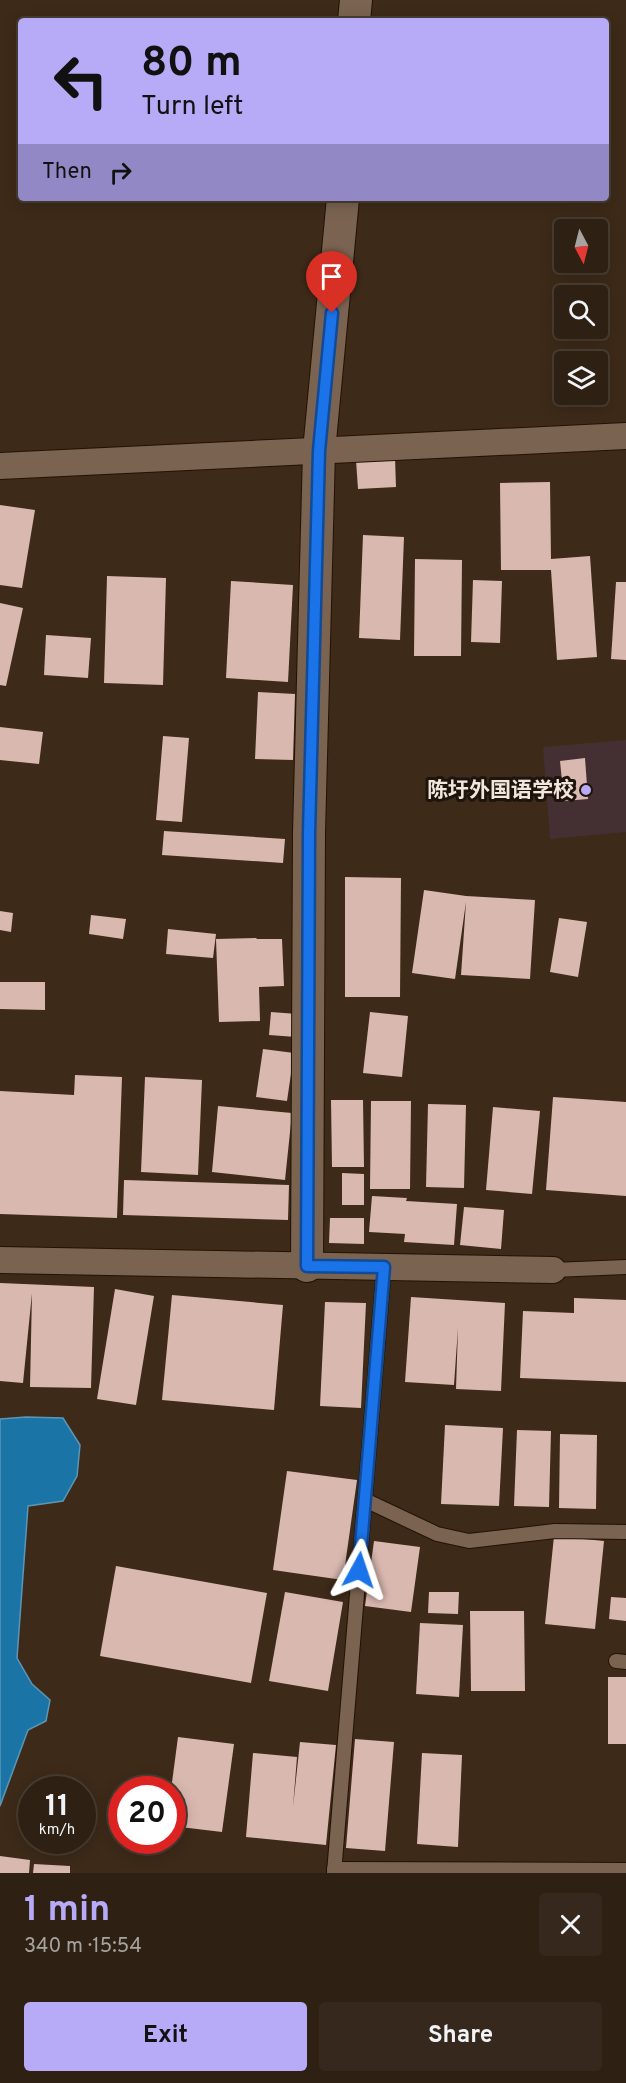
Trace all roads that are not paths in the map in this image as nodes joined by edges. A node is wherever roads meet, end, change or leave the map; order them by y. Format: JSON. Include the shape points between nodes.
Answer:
{"nodes":[{"id":1,"x":356,"y":0,"type":"edge"},
{"id":2,"x":354,"y":18,"type":"edge"},
{"id":3,"x":343,"y":201,"type":"edge"},
{"id":4,"x":626,"y":436,"type":"edge"},
{"id":5,"x":319,"y":451,"type":"junction"},
{"id":6,"x":0,"y":466,"type":"edge"},
{"id":7,"x":0,"y":1260,"type":"edge"},
{"id":8,"x":307,"y":1266,"type":"junction"},
{"id":9,"x":384,"y":1267,"type":"junction"},
{"id":10,"x":626,"y":1267,"type":"edge"},
{"id":11,"x":553,"y":1270,"type":"joint"},
{"id":12,"x":365,"y":1500,"type":"junction"},
{"id":13,"x":626,"y":1532,"type":"edge"},
{"id":14,"x":626,"y":1870,"type":"edge"},
{"id":15,"x":334,"y":1871,"type":"edge"}],
"edges":[{"from":1,"to":2,"type":"street"},
{"from":3,"to":5,"type":"street"},
{"from":4,"to":5,"type":"street"},
{"from":5,"to":6,"type":"street"},
{"from":5,"to":8,"type":"street","via":[[309,833]]},
{"from":7,"to":8,"type":"street"},
{"from":8,"to":9,"type":"street"},
{"from":9,"to":11,"type":"street"},
{"from":9,"to":12,"type":"lane"},
{"from":10,"to":11,"type":"lane"},
{"from":12,"to":13,"type":"lane","via":[[437,1534],[469,1541],[555,1531]]},
{"from":12,"to":15,"type":"lane"},
{"from":14,"to":15,"type":"lane"}]}
